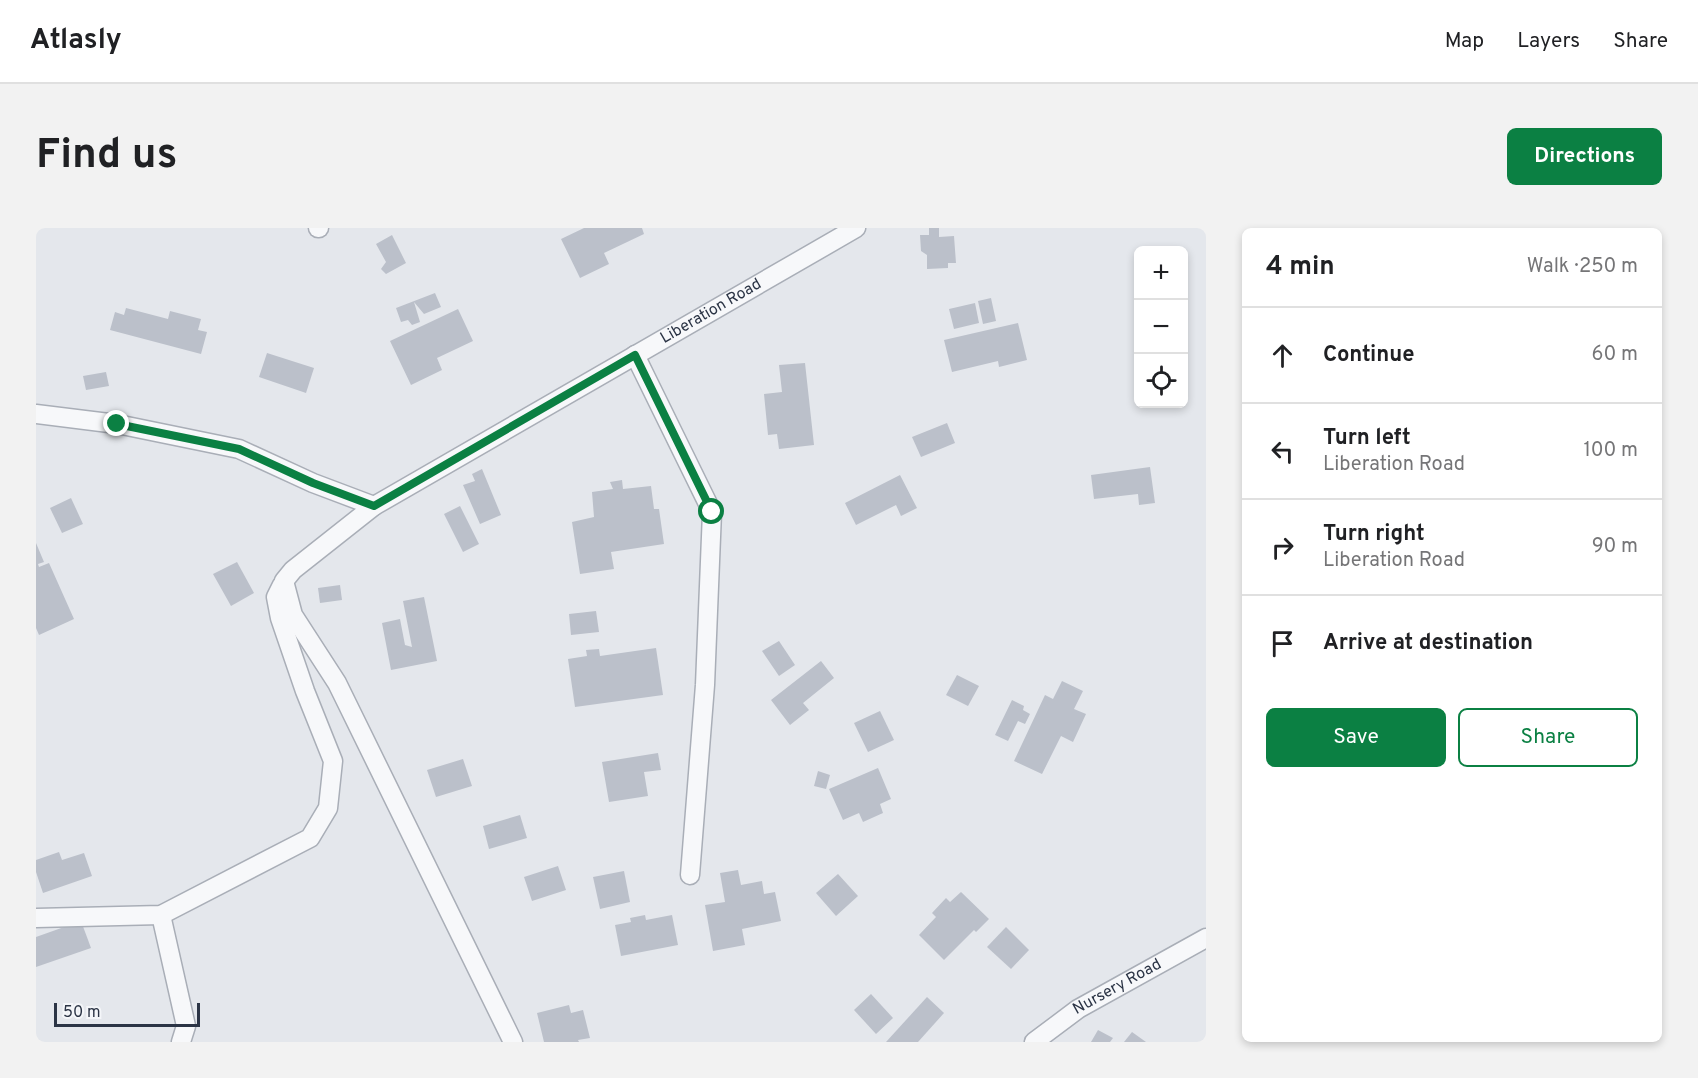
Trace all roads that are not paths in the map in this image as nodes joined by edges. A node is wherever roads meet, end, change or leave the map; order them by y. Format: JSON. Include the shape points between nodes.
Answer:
{"nodes":[{"id":1,"x":856,"y":228,"type":"edge"},
{"id":2,"x":635,"y":355,"type":"junction"},
{"id":3,"x":36,"y":414,"type":"edge"},
{"id":4,"x":374,"y":506,"type":"junction"},
{"id":5,"x":284,"y":581,"type":"junction"},
{"id":6,"x":690,"y":875,"type":"dead end"},
{"id":7,"x":161,"y":915,"type":"junction"},
{"id":8,"x":36,"y":918,"type":"edge"},
{"id":9,"x":1206,"y":938,"type":"edge"},
{"id":10,"x":181,"y":1042,"type":"edge"},
{"id":11,"x":513,"y":1042,"type":"edge"},
{"id":12,"x":1034,"y":1042,"type":"edge"}],
"edges":[{"from":1,"to":2,"type":"street","name":"Liberation Road"},
{"from":2,"to":4,"type":"street","name":"Liberation Road"},
{"from":2,"to":6,"type":"street","via":[[712,512],[705,685]]},
{"from":3,"to":4,"type":"street","via":[[117,424],[239,449]]},
{"from":4,"to":5,"type":"street","name":"Liberation Road"},
{"from":5,"to":7,"type":"street","via":[[276,597],[280,618],[333,761],[328,808],[310,838]]},
{"from":5,"to":11,"type":"street","via":[[293,615],[337,683]]},
{"from":7,"to":8,"type":"street"},
{"from":7,"to":10,"type":"street","via":[[186,1026]]},
{"from":9,"to":12,"type":"street","name":"Nursery Road","via":[[1078,1009]]}]}
